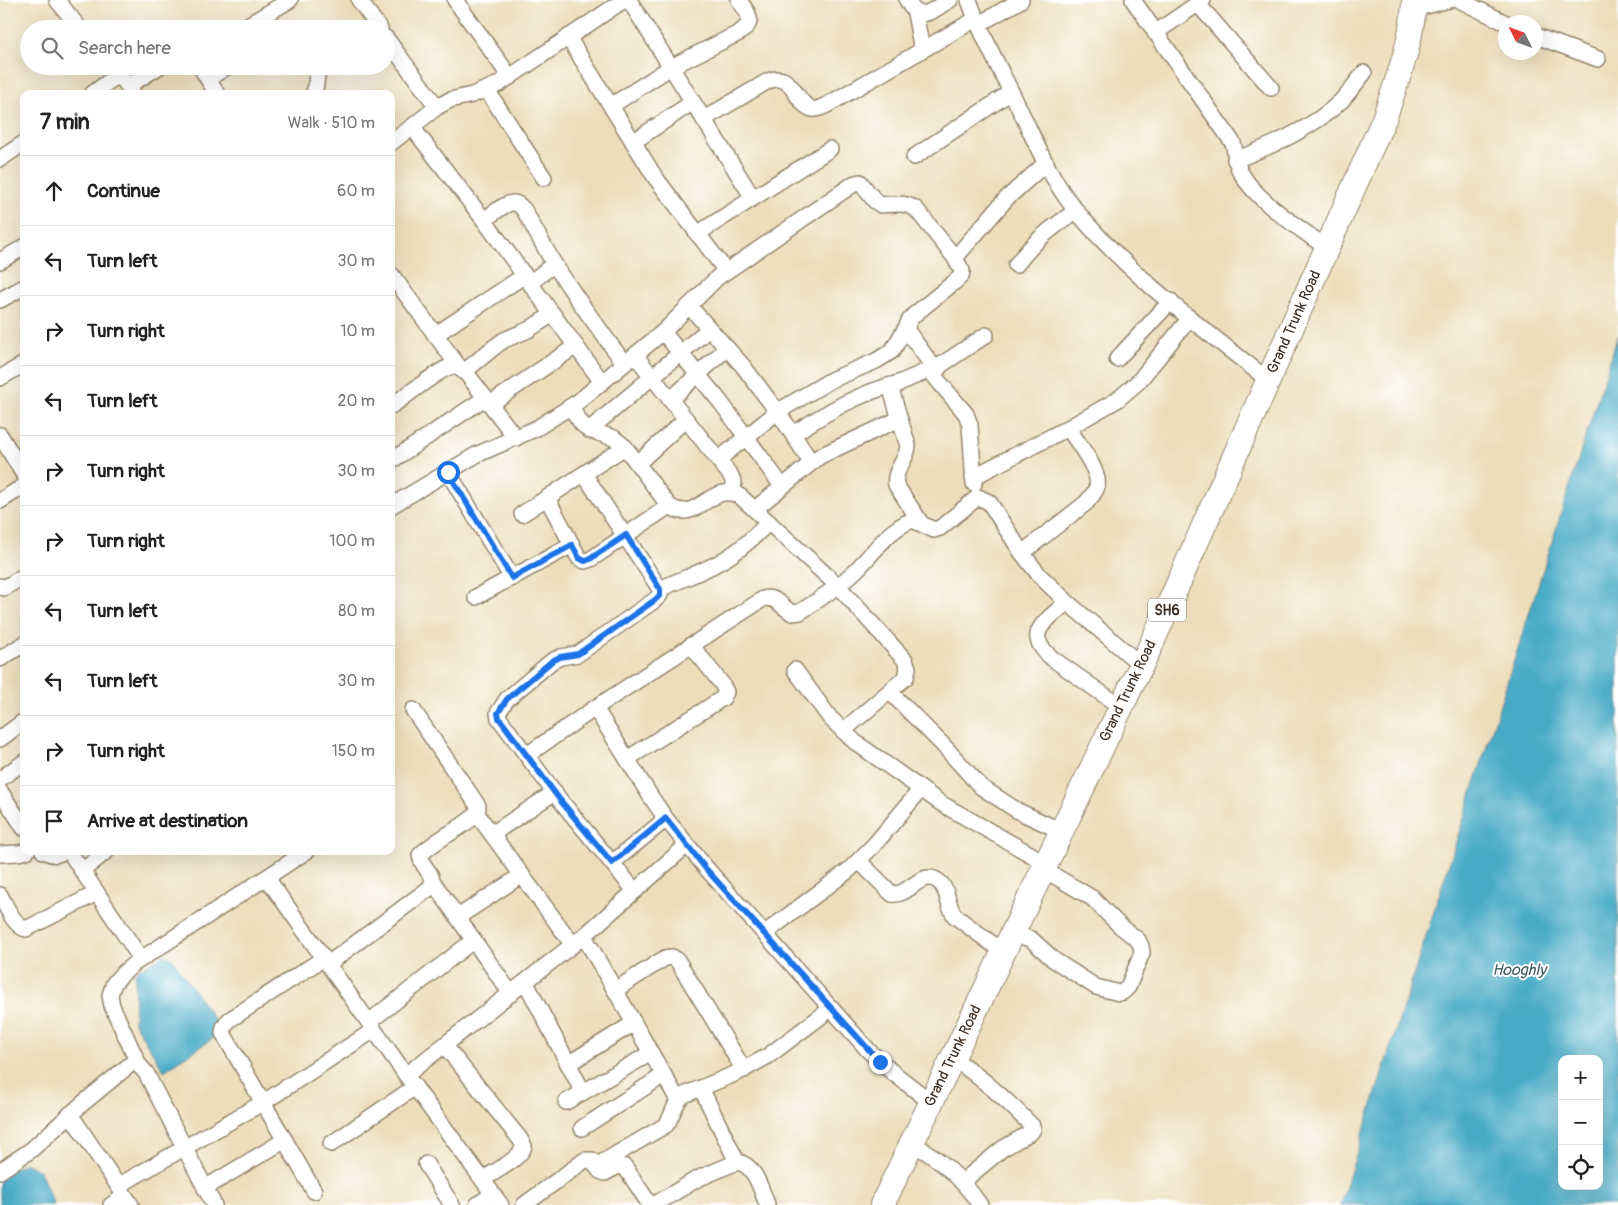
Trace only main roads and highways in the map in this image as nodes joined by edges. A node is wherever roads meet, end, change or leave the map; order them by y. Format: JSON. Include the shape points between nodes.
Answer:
{"nodes":[{"id":1,"x":1414,"y":4,"type":"edge"},
{"id":2,"x":882,"y":1205,"type":"edge"}],
"edges":[{"from":1,"to":2,"type":"main road","name":"Grand Trunk Road","number":"SH6","via":[[1408,47],[1384,119],[1327,248],[1141,665]]}]}
